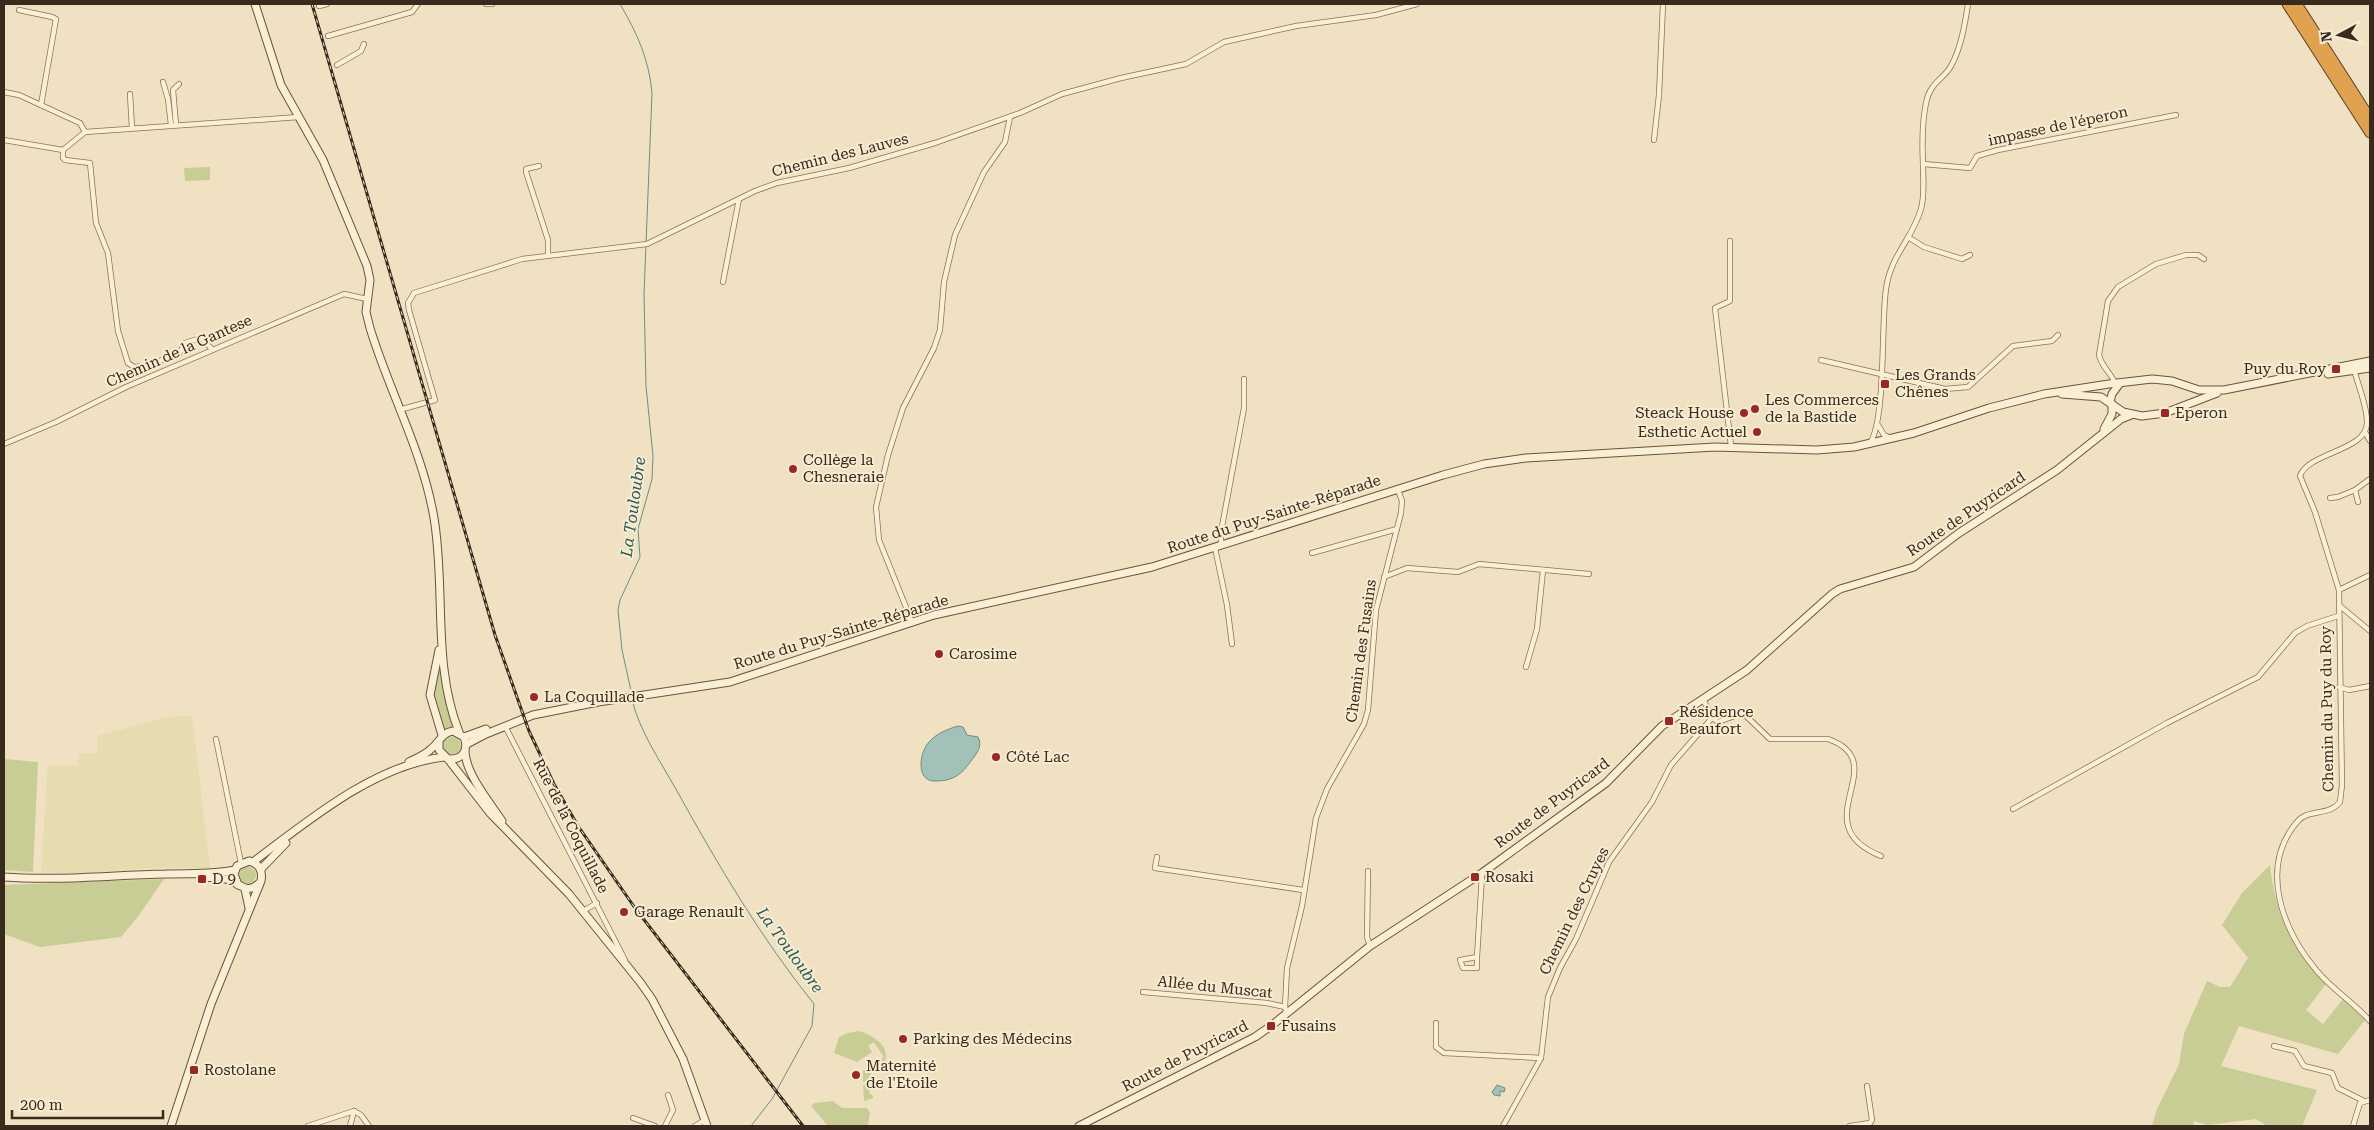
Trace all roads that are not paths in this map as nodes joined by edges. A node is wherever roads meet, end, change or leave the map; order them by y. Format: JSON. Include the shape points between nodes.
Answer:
{"nodes":[{"id":1,"x":255,"y":4,"type":"edge"},
{"id":2,"x":327,"y":4,"type":"edge"},
{"id":3,"x":418,"y":4,"type":"edge"},
{"id":4,"x":486,"y":4,"type":"edge"},
{"id":5,"x":492,"y":4,"type":"edge"},
{"id":6,"x":1417,"y":4,"type":"edge"},
{"id":7,"x":1663,"y":4,"type":"edge"},
{"id":8,"x":1968,"y":4,"type":"edge"},
{"id":9,"x":2287,"y":4,"type":"edge"},
{"id":10,"x":2297,"y":4,"type":"edge"},
{"id":11,"x":319,"y":6,"type":"dead end"},
{"id":12,"x":19,"y":10,"type":"dead end"},
{"id":13,"x":328,"y":36,"type":"dead end"},
{"id":14,"x":364,"y":44,"type":"dead end"},
{"id":15,"x":337,"y":65,"type":"dead end"},
{"id":16,"x":163,"y":82,"type":"dead end"},
{"id":17,"x":179,"y":84,"type":"dead end"},
{"id":18,"x":4,"y":92,"type":"edge"},
{"id":19,"x":130,"y":94,"type":"dead end"},
{"id":20,"x":41,"y":105,"type":"junction"},
{"id":21,"x":2176,"y":115,"type":"dead end"},
{"id":22,"x":299,"y":117,"type":"junction"},
{"id":23,"x":1010,"y":117,"type":"junction"},
{"id":24,"x":2370,"y":118,"type":"edge"},
{"id":25,"x":173,"y":125,"type":"junction"},
{"id":26,"x":132,"y":128,"type":"junction"},
{"id":27,"x":84,"y":132,"type":"junction"},
{"id":28,"x":2370,"y":133,"type":"edge"},
{"id":29,"x":4,"y":140,"type":"edge"},
{"id":30,"x":1654,"y":140,"type":"dead end"},
{"id":31,"x":63,"y":150,"type":"junction"},
{"id":32,"x":1923,"y":164,"type":"junction"},
{"id":33,"x":539,"y":166,"type":"dead end"},
{"id":34,"x":739,"y":199,"type":"junction"},
{"id":35,"x":1908,"y":237,"type":"junction"},
{"id":36,"x":1730,"y":241,"type":"dead end"},
{"id":37,"x":1970,"y":255,"type":"dead end"},
{"id":38,"x":548,"y":256,"type":"junction"},
{"id":39,"x":2204,"y":260,"type":"dead end"},
{"id":40,"x":723,"y":282,"type":"dead end"},
{"id":41,"x":367,"y":299,"type":"junction"},
{"id":42,"x":2058,"y":335,"type":"dead end"},
{"id":43,"x":212,"y":349,"type":"junction"},
{"id":44,"x":1821,"y":360,"type":"dead end"},
{"id":45,"x":2370,"y":364,"type":"edge"},
{"id":46,"x":2353,"y":368,"type":"junction"},
{"id":47,"x":1881,"y":375,"type":"junction"},
{"id":48,"x":1244,"y":379,"type":"dead end"},
{"id":49,"x":2118,"y":383,"type":"junction"},
{"id":50,"x":2189,"y":387,"type":"junction"},
{"id":51,"x":2224,"y":390,"type":"junction"},
{"id":52,"x":2044,"y":394,"type":"junction"},
{"id":53,"x":2191,"y":402,"type":"junction"},
{"id":54,"x":2111,"y":403,"type":"junction"},
{"id":55,"x":399,"y":410,"type":"junction"},
{"id":56,"x":2131,"y":415,"type":"junction"},
{"id":57,"x":1878,"y":423,"type":"junction"},
{"id":58,"x":2365,"y":432,"type":"junction"},
{"id":59,"x":2100,"y":435,"type":"junction"},
{"id":60,"x":1892,"y":439,"type":"junction"},
{"id":61,"x":2370,"y":441,"type":"edge"},
{"id":62,"x":4,"y":444,"type":"edge"},
{"id":63,"x":1869,"y":444,"type":"junction"},
{"id":64,"x":1731,"y":446,"type":"junction"},
{"id":65,"x":2370,"y":479,"type":"edge"},
{"id":66,"x":1398,"y":490,"type":"junction"},
{"id":67,"x":2355,"y":490,"type":"junction"},
{"id":68,"x":2330,"y":498,"type":"dead end"},
{"id":69,"x":2358,"y":502,"type":"dead end"},
{"id":70,"x":1397,"y":529,"type":"junction"},
{"id":71,"x":1218,"y":546,"type":"junction"},
{"id":72,"x":1312,"y":553,"type":"dead end"},
{"id":73,"x":1542,"y":570,"type":"junction"},
{"id":74,"x":1589,"y":574,"type":"dead end"},
{"id":75,"x":2370,"y":575,"type":"edge"},
{"id":76,"x":1384,"y":577,"type":"junction"},
{"id":77,"x":2339,"y":590,"type":"junction"},
{"id":78,"x":2340,"y":606,"type":"junction"},
{"id":79,"x":2338,"y":616,"type":"junction"},
{"id":80,"x":912,"y":622,"type":"junction"},
{"id":81,"x":440,"y":629,"type":"junction"},
{"id":82,"x":2370,"y":631,"type":"edge"},
{"id":83,"x":1232,"y":644,"type":"dead end"},
{"id":84,"x":1526,"y":668,"type":"dead end"},
{"id":85,"x":2370,"y":686,"type":"edge"},
{"id":86,"x":2339,"y":687,"type":"junction"},
{"id":87,"x":1703,"y":699,"type":"junction"},
{"id":88,"x":1712,"y":718,"type":"junction"},
{"id":89,"x":520,"y":719,"type":"junction"},
{"id":90,"x":505,"y":726,"type":"junction"},
{"id":91,"x":440,"y":738,"type":"junction"},
{"id":92,"x":463,"y":738,"type":"junction"},
{"id":93,"x":216,"y":739,"type":"dead end"},
{"id":94,"x":464,"y":752,"type":"junction"},
{"id":95,"x":446,"y":758,"type":"junction"},
{"id":96,"x":392,"y":772,"type":"junction"},
{"id":97,"x":2014,"y":809,"type":"dead end"},
{"id":98,"x":307,"y":824,"type":"junction"},
{"id":99,"x":508,"y":832,"type":"junction"},
{"id":100,"x":1881,"y":856,"type":"dead end"},
{"id":101,"x":1157,"y":857,"type":"dead end"},
{"id":102,"x":253,"y":862,"type":"junction"},
{"id":103,"x":240,"y":864,"type":"junction"},
{"id":104,"x":261,"y":869,"type":"junction"},
{"id":105,"x":235,"y":870,"type":"junction"},
{"id":106,"x":1368,"y":871,"type":"dead end"},
{"id":107,"x":1482,"y":873,"type":"junction"},
{"id":108,"x":166,"y":874,"type":"junction"},
{"id":109,"x":4,"y":877,"type":"edge"},
{"id":110,"x":259,"y":884,"type":"junction"},
{"id":111,"x":242,"y":887,"type":"junction"},
{"id":112,"x":1303,"y":890,"type":"junction"},
{"id":113,"x":597,"y":903,"type":"junction"},
{"id":114,"x":250,"y":911,"type":"junction"},
{"id":115,"x":583,"y":911,"type":"junction"},
{"id":116,"x":1370,"y":946,"type":"junction"},
{"id":117,"x":1477,"y":957,"type":"dead end"},
{"id":118,"x":628,"y":965,"type":"junction"},
{"id":119,"x":1143,"y":992,"type":"dead end"},
{"id":120,"x":1286,"y":1010,"type":"junction"},
{"id":121,"x":2370,"y":1021,"type":"edge"},
{"id":122,"x":1436,"y":1023,"type":"dead end"},
{"id":123,"x":2274,"y":1046,"type":"dead end"},
{"id":124,"x":1541,"y":1058,"type":"junction"},
{"id":125,"x":1867,"y":1086,"type":"dead end"},
{"id":126,"x":668,"y":1095,"type":"dead end"},
{"id":127,"x":2370,"y":1100,"type":"edge"},
{"id":128,"x":2364,"y":1101,"type":"junction"},
{"id":129,"x":354,"y":1111,"type":"junction"},
{"id":130,"x":633,"y":1118,"type":"dead end"},
{"id":131,"x":706,"y":1123,"type":"edge"},
{"id":132,"x":171,"y":1126,"type":"edge"},
{"id":133,"x":308,"y":1126,"type":"edge"},
{"id":134,"x":350,"y":1126,"type":"edge"},
{"id":135,"x":368,"y":1126,"type":"edge"},
{"id":136,"x":655,"y":1126,"type":"edge"},
{"id":137,"x":665,"y":1126,"type":"edge"},
{"id":138,"x":696,"y":1126,"type":"edge"},
{"id":139,"x":1079,"y":1126,"type":"edge"},
{"id":140,"x":1504,"y":1126,"type":"edge"},
{"id":141,"x":1850,"y":1126,"type":"edge"},
{"id":142,"x":2353,"y":1126,"type":"edge"}],
"edges":[{"from":1,"to":22,"type":"main road","via":[[277,74]]},
{"from":2,"to":11,"type":"street"},
{"from":3,"to":13,"type":"street","via":[[412,12]]},
{"from":4,"to":5,"type":"street"},
{"from":6,"to":23,"type":"street","name":"Chemin des Lauves","via":[[1376,15],[1296,26],[1224,42],[1186,64],[1062,94]]},
{"from":7,"to":30,"type":"street"},
{"from":8,"to":32,"type":"street","via":[[1954,60],[1950,69],[1935,82],[1926,101]]},
{"from":9,"to":28,"type":"highway"},
{"from":10,"to":24,"type":"highway"},
{"from":12,"to":20,"type":"street","via":[[56,19]]},
{"from":14,"to":15,"type":"street","via":[[361,51]]},
{"from":16,"to":25,"type":"street"},
{"from":17,"to":25,"type":"street","via":[[173,90]]},
{"from":18,"to":20,"type":"street"},
{"from":19,"to":26,"type":"street"},
{"from":20,"to":27,"type":"street","via":[[80,124]]},
{"from":21,"to":32,"type":"street","name":"impasse de l'éperon","via":[[1998,150],[1977,156],[1970,168]]},
{"from":22,"to":25,"type":"street"},
{"from":22,"to":41,"type":"main road","via":[[323,160],[367,266],[370,280]]},
{"from":23,"to":34,"type":"street","name":"Chemin des Lauves","via":[[858,165],[777,183]]},
{"from":23,"to":80,"type":"street","via":[[1005,142],[984,172],[955,235],[944,282],[940,330],[903,408],[876,507],[879,540]]},
{"from":25,"to":26,"type":"street"},
{"from":26,"to":27,"type":"street"},
{"from":27,"to":31,"type":"street"},
{"from":29,"to":31,"type":"street"},
{"from":31,"to":43,"type":"street","via":[[65,160],[90,163],[96,222],[108,253],[118,331],[128,363],[134,367],[145,366],[179,354],[185,343],[201,338]]},
{"from":32,"to":35,"type":"street","via":[[1924,198]]},
{"from":33,"to":38,"type":"street","via":[[526,172],[548,240]]},
{"from":34,"to":38,"type":"street","name":"Chemin des Lauves","via":[[645,244]]},
{"from":34,"to":40,"type":"street"},
{"from":35,"to":37,"type":"street","via":[[1924,247],[1962,259]]},
{"from":35,"to":47,"type":"street","via":[[1894,259],[1886,286]]},
{"from":36,"to":64,"type":"street","via":[[1730,301],[1715,308]]},
{"from":38,"to":55,"type":"street","name":"Chemin des Lauves","via":[[522,259],[414,293],[408,303],[435,400]]},
{"from":39,"to":49,"type":"street","via":[[2198,256],[2156,264],[2118,287],[2108,301],[2099,355]]},
{"from":41,"to":43,"type":"street","name":"Chemin de la Gantese","via":[[344,294]]},
{"from":41,"to":55,"type":"main road","via":[[370,328]]},
{"from":42,"to":47,"type":"street","via":[[2052,341],[2013,346],[1968,387],[1945,389]]},
{"from":43,"to":62,"type":"street","name":"Chemin de la Gantese"},
{"from":44,"to":47,"type":"street"},
{"from":45,"to":46,"type":"main road","name":"Route de Puyricard"},
{"from":46,"to":51,"type":"main road","name":"Route de Puyricard"},
{"from":46,"to":58,"type":"street","via":[[2367,421]]},
{"from":47,"to":57,"type":"street"},
{"from":48,"to":71,"type":"street","via":[[1244,408]]},
{"from":49,"to":50,"type":"main road","name":"Route de Puyricard","via":[[2172,380]]},
{"from":49,"to":52,"type":"main road","name":"Route du Puy-Sainte-Réparade"},
{"from":49,"to":54,"type":"main road","name":"Route de Puyricard"},
{"from":50,"to":51,"type":"main road","name":"Route de Puyricard"},
{"from":50,"to":53,"type":"main road","via":[[2194,394]]},
{"from":51,"to":53,"type":"main road","name":"Route de Puyricard"},
{"from":52,"to":54,"type":"main road","name":"Route du Puy-Sainte-Réparade","via":[[2101,397]]},
{"from":52,"to":60,"type":"main road","name":"Route du Puy-Sainte-Réparade"},
{"from":53,"to":56,"type":"main road","name":"Route de Puyricard","via":[[2165,413]]},
{"from":54,"to":56,"type":"main road"},
{"from":54,"to":59,"type":"main road","name":"Route de Puyricard","via":[[2109,420]]},
{"from":55,"to":81,"type":"main road","via":[[424,475],[434,517]]},
{"from":56,"to":59,"type":"main road","name":"Route de Puyricard"},
{"from":57,"to":60,"type":"street","via":[[1884,435]]},
{"from":57,"to":63,"type":"street"},
{"from":58,"to":61,"type":"street"},
{"from":58,"to":77,"type":"street","name":"Chemin du Puy du Roy","via":[[2356,441],[2303,470],[2300,476],[2315,512]]},
{"from":59,"to":87,"type":"main road","name":"Route de Puyricard","via":[[2057,470],[1959,533],[1914,567],[1832,594],[1746,670]]},
{"from":60,"to":63,"type":"main road","name":"Route du Puy-Sainte-Réparade"},
{"from":63,"to":64,"type":"main road","name":"Route du Puy-Sainte-Réparade","via":[[1817,450]]},
{"from":64,"to":66,"type":"main road","name":"Route du Puy-Sainte-Réparade","via":[[1526,458],[1484,464]]},
{"from":65,"to":67,"type":"street"},
{"from":66,"to":70,"type":"street","name":"Chemin des Fusains","via":[[1402,501]]},
{"from":66,"to":71,"type":"main road","name":"Route du Puy-Sainte-Réparade"},
{"from":67,"to":68,"type":"street"},
{"from":67,"to":69,"type":"street"},
{"from":70,"to":72,"type":"street"},
{"from":70,"to":76,"type":"street","name":"Chemin des Fusains"},
{"from":71,"to":80,"type":"main road","name":"Route du Puy-Sainte-Réparade","via":[[1124,574]]},
{"from":71,"to":83,"type":"street"},
{"from":73,"to":74,"type":"street"},
{"from":73,"to":76,"type":"street","via":[[1479,564],[1458,572],[1407,568]]},
{"from":73,"to":84,"type":"street","via":[[1537,629]]},
{"from":75,"to":77,"type":"street"},
{"from":76,"to":112,"type":"street","name":"Chemin des Fusains","via":[[1376,610],[1368,710],[1364,724],[1320,804]]},
{"from":77,"to":78,"type":"street","name":"Chemin du Puy du Roy"},
{"from":78,"to":79,"type":"street","name":"Chemin du Puy du Roy"},
{"from":78,"to":82,"type":"street"},
{"from":79,"to":86,"type":"street","name":"Chemin du Puy du Roy"},
{"from":79,"to":97,"type":"street","via":[[2295,632],[2258,676],[2166,723]]},
{"from":80,"to":89,"type":"main road","name":"Route du Puy-Sainte-Réparade","via":[[730,682]]},
{"from":81,"to":91,"type":"main road","via":[[430,694]]},
{"from":81,"to":92,"type":"main road","via":[[445,674]]},
{"from":85,"to":86,"type":"street","via":[[2349,690]]},
{"from":86,"to":121,"type":"street","name":"Chemin du Puy du Roy","via":[[2342,728],[2340,802],[2330,811],[2311,814],[2296,823],[2277,860],[2276,887],[2289,926],[2311,963]]},
{"from":87,"to":88,"type":"street"},
{"from":87,"to":107,"type":"main road","name":"Route de Puyricard","via":[[1662,726],[1606,783]]},
{"from":88,"to":100,"type":"street","via":[[1718,722],[1743,713],[1770,739],[1828,739],[1837,742],[1852,756],[1855,768],[1847,815],[1849,833],[1869,851]]},
{"from":88,"to":124,"type":"street","name":"Chemin des Cruyes","via":[[1671,765],[1652,802],[1609,862],[1548,997]]},
{"from":89,"to":90,"type":"main road","name":"Route du Puy-Sainte-Réparade"},
{"from":89,"to":92,"type":"main road","name":"Route du Puy-Sainte-Réparade"},
{"from":90,"to":92,"type":"main road","name":"Route du Puy-Sainte-Réparade"},
{"from":90,"to":113,"type":"street","name":"Rue de la Coquillade"},
{"from":91,"to":92,"type":"main road","via":[[453,731]]},
{"from":91,"to":95,"type":"main road","via":[[439,750]]},
{"from":91,"to":96,"type":"main road","via":[[427,753]]},
{"from":92,"to":94,"type":"main road"},
{"from":93,"to":103,"type":"street"},
{"from":94,"to":95,"type":"main road","via":[[460,757]]},
{"from":94,"to":99,"type":"main road","via":[[471,773]]},
{"from":95,"to":96,"type":"main road","via":[[431,758]]},
{"from":95,"to":99,"type":"main road"},
{"from":96,"to":98,"type":"main road","via":[[341,799]]},
{"from":98,"to":102,"type":"main road"},
{"from":98,"to":104,"type":"main road"},
{"from":99,"to":115,"type":"main road"},
{"from":101,"to":112,"type":"street","via":[[1155,868]]},
{"from":102,"to":103,"type":"main road"},
{"from":102,"to":104,"type":"main road"},
{"from":103,"to":105,"type":"main road"},
{"from":104,"to":110,"type":"main road"},
{"from":105,"to":108,"type":"main road"},
{"from":105,"to":111,"type":"main road","via":[[234,878]]},
{"from":106,"to":116,"type":"street","via":[[1367,938]]},
{"from":107,"to":116,"type":"main road","name":"Route de Puyricard"},
{"from":107,"to":117,"type":"street"},
{"from":108,"to":109,"type":"main road","via":[[72,880]]},
{"from":108,"to":111,"type":"main road","via":[[229,880]]},
{"from":110,"to":111,"type":"main road","via":[[252,888]]},
{"from":110,"to":114,"type":"main road"},
{"from":111,"to":114,"type":"main road"},
{"from":112,"to":120,"type":"street","name":"Chemin des Fusains","via":[[1287,968]]},
{"from":113,"to":115,"type":"street"},
{"from":113,"to":118,"type":"street","name":"Rue de la Coquillade"},
{"from":114,"to":132,"type":"main road","via":[[211,1004]]},
{"from":115,"to":118,"type":"main road"},
{"from":116,"to":120,"type":"main road","name":"Route de Puyricard"},
{"from":118,"to":131,"type":"main road","via":[[669,1030]]},
{"from":119,"to":120,"type":"street","name":"Allée du Muscat","via":[[1267,1003]]},
{"from":120,"to":139,"type":"main road","name":"Route de Puyricard","via":[[1255,1037]]},
{"from":122,"to":124,"type":"street","via":[[1436,1047],[1444,1053]]},
{"from":123,"to":128,"type":"street","via":[[2295,1051],[2304,1066],[2332,1073],[2338,1088]]},
{"from":124,"to":140,"type":"street","name":"Chemin des Cruyes"},
{"from":125,"to":141,"type":"street","via":[[1872,1120]]},
{"from":126,"to":137,"type":"street","via":[[673,1110]]},
{"from":127,"to":128,"type":"street"},
{"from":128,"to":142,"type":"street","via":[[2360,1103]]},
{"from":129,"to":133,"type":"street"},
{"from":129,"to":134,"type":"street"},
{"from":129,"to":135,"type":"street"},
{"from":130,"to":136,"type":"street"},
{"from":131,"to":138,"type":"street"}]}
